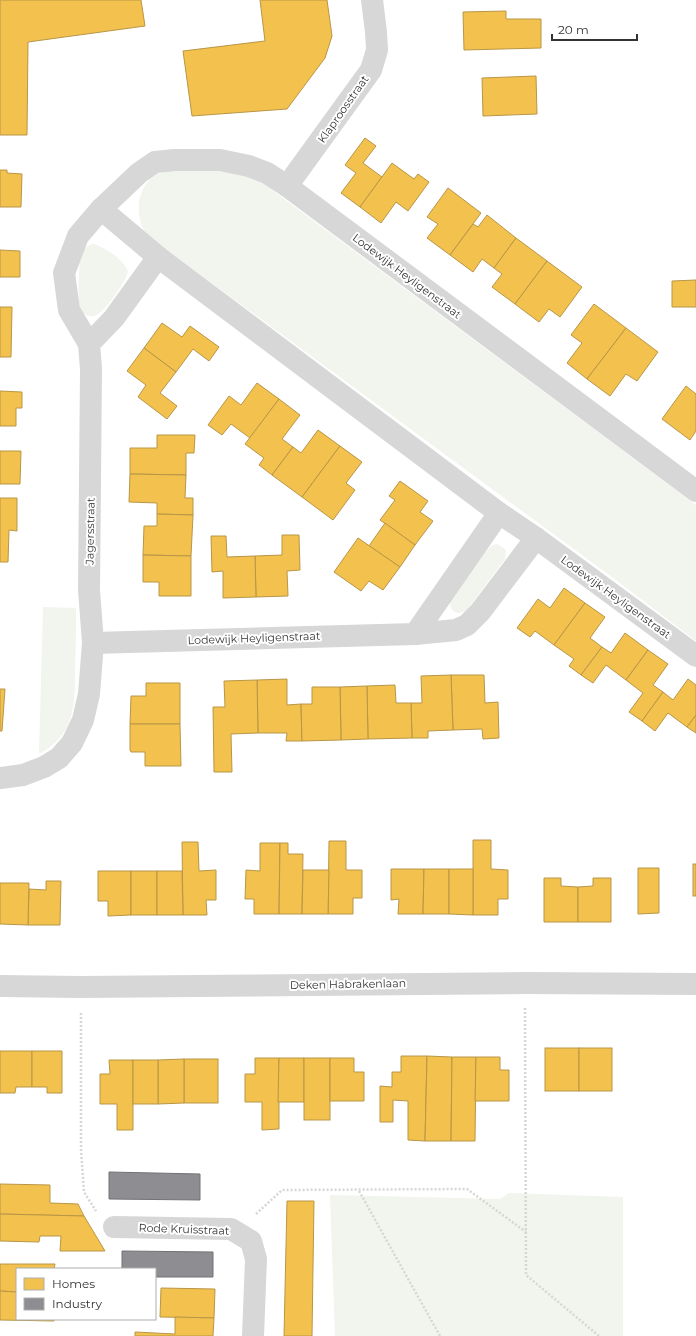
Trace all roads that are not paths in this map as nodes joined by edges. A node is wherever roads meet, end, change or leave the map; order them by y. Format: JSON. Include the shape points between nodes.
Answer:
{"nodes":[{"id":1,"x":372,"y":0,"type":"edge"},
{"id":2,"x":287,"y":186,"type":"junction"},
{"id":3,"x":100,"y":209,"type":"junction"},
{"id":4,"x":158,"y":257,"type":"junction"},
{"id":5,"x":89,"y":344,"type":"junction"},
{"id":6,"x":696,"y":491,"type":"edge"},
{"id":7,"x":499,"y":513,"type":"junction"},
{"id":8,"x":536,"y":538,"type":"junction"},
{"id":9,"x":415,"y":634,"type":"junction"},
{"id":10,"x":93,"y":643,"type":"junction"},
{"id":11,"x":696,"y":656,"type":"edge"},
{"id":12,"x":0,"y":778,"type":"edge"},
{"id":13,"x":696,"y":984,"type":"edge"},
{"id":14,"x":0,"y":986,"type":"edge"},
{"id":15,"x":114,"y":1227,"type":"road end"},
{"id":16,"x":253,"y":1336,"type":"edge"}],
"edges":[{"from":1,"to":2,"type":"street","name":"Klaproosstraat","via":[[377,50],[370,70]]},
{"from":2,"to":3,"type":"street","name":"Lodewijk Heyligenstraat","via":[[267,173],[249,166],[220,160],[155,162]]},
{"from":2,"to":6,"type":"street","name":"Lodewijk Heyligenstraat"},
{"from":3,"to":4,"type":"street","name":"Lodewijk Heyligenstraat"},
{"from":3,"to":5,"type":"street","name":"Lodewijk Heyligenstraat","via":[[78,236],[64,273],[69,310]]},
{"from":4,"to":5,"type":"street","via":[[114,318]]},
{"from":4,"to":7,"type":"street","name":"Lodewijk Heyligenstraat"},
{"from":5,"to":10,"type":"street","name":"Jagersstraat","via":[[89,590]]},
{"from":7,"to":8,"type":"street","name":"Lodewijk Heyligenstraat"},
{"from":7,"to":9,"type":"street"},
{"from":8,"to":9,"type":"street","name":"Lodewijk Heyligenstraat","via":[[480,612],[467,625],[456,630]]},
{"from":8,"to":11,"type":"street","name":"Lodewijk Heyligenstraat"},
{"from":9,"to":10,"type":"street","name":"Lodewijk Heyligenstraat"},
{"from":10,"to":12,"type":"street","name":"Jagersstraat","via":[[84,720],[72,743],[59,758],[44,767],[23,775]]},
{"from":13,"to":14,"type":"street","name":"Deken Habrakenlaan"},
{"from":15,"to":16,"type":"street","name":"Rode Kruisstraat","via":[[231,1229],[251,1241],[256,1259]]}]}
